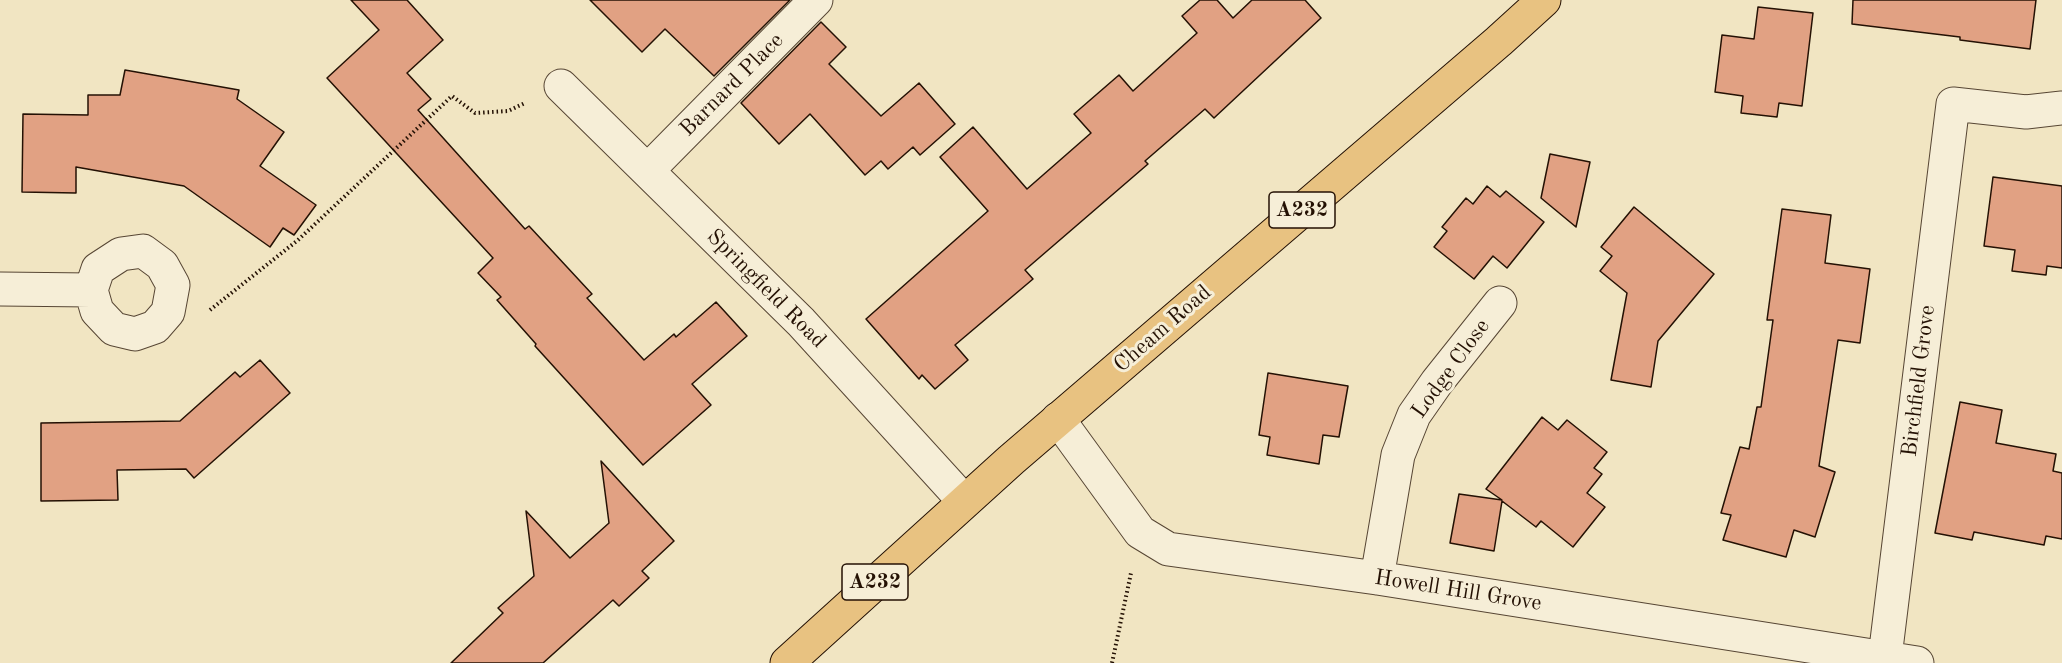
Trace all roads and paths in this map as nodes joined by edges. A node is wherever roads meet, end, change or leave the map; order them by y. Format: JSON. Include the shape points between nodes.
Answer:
{"nodes":[{"id":1,"x":816,"y":0,"type":"edge"},
{"id":2,"x":1544,"y":0,"type":"edge"},
{"id":3,"x":561,"y":86,"type":"joint"},
{"id":4,"x":2062,"y":108,"type":"edge"},
{"id":5,"x":648,"y":170,"type":"junction"},
{"id":6,"x":0,"y":290,"type":"edge"},
{"id":7,"x":91,"y":290,"type":"junction"},
{"id":8,"x":1500,"y":303,"type":"dead end"},
{"id":9,"x":168,"y":312,"type":"junction"},
{"id":10,"x":1058,"y":419,"type":"junction"},
{"id":11,"x":964,"y":501,"type":"junction"},
{"id":12,"x":1140,"y":532,"type":"junction"},
{"id":13,"x":1377,"y":578,"type":"junction"},
{"id":14,"x":1885,"y":657,"type":"junction"},
{"id":15,"x":787,"y":663,"type":"edge"},
{"id":16,"x":1112,"y":663,"type":"edge"},
{"id":17,"x":1917,"y":663,"type":"edge"}],
"edges":[{"from":1,"to":5,"type":"street","name":"Barnard Place"},
{"from":2,"to":10,"type":"highway","name":"Cheam Road","number":"A232"},
{"from":3,"to":5,"type":"street","name":"Springfield Road"},
{"from":3,"to":9,"type":"path","via":[[508,111],[475,113],[452,96],[297,240],[202,316]]},
{"from":4,"to":14,"type":"street","name":"Birchfield Grove","via":[[2026,112],[1953,104]]},
{"from":5,"to":11,"type":"street","name":"Springfield Road","via":[[801,322]]},
{"from":6,"to":7,"type":"street"},
{"from":7,"to":9,"type":"street","via":[[98,310],[114,329],[135,334],[155,327]]},
{"from":7,"to":9,"type":"street","via":[[98,269],[121,254],[142,251],[162,265],[173,285]]},
{"from":8,"to":13,"type":"street","name":"Lodge Close","via":[[1414,416],[1398,455]]},
{"from":10,"to":11,"type":"highway","name":"Cheam Road","number":"A232"},
{"from":10,"to":12,"type":"street","name":"Howell Hill Grove"},
{"from":11,"to":15,"type":"highway","name":"Cheam Road","number":"A232"},
{"from":12,"to":13,"type":"street","name":"Howell Hill Grove","via":[[1168,549]]},
{"from":12,"to":16,"type":"path"},
{"from":13,"to":14,"type":"street","name":"Howell Hill Grove"},
{"from":14,"to":17,"type":"street","name":"Howell Hill Grove"}]}
